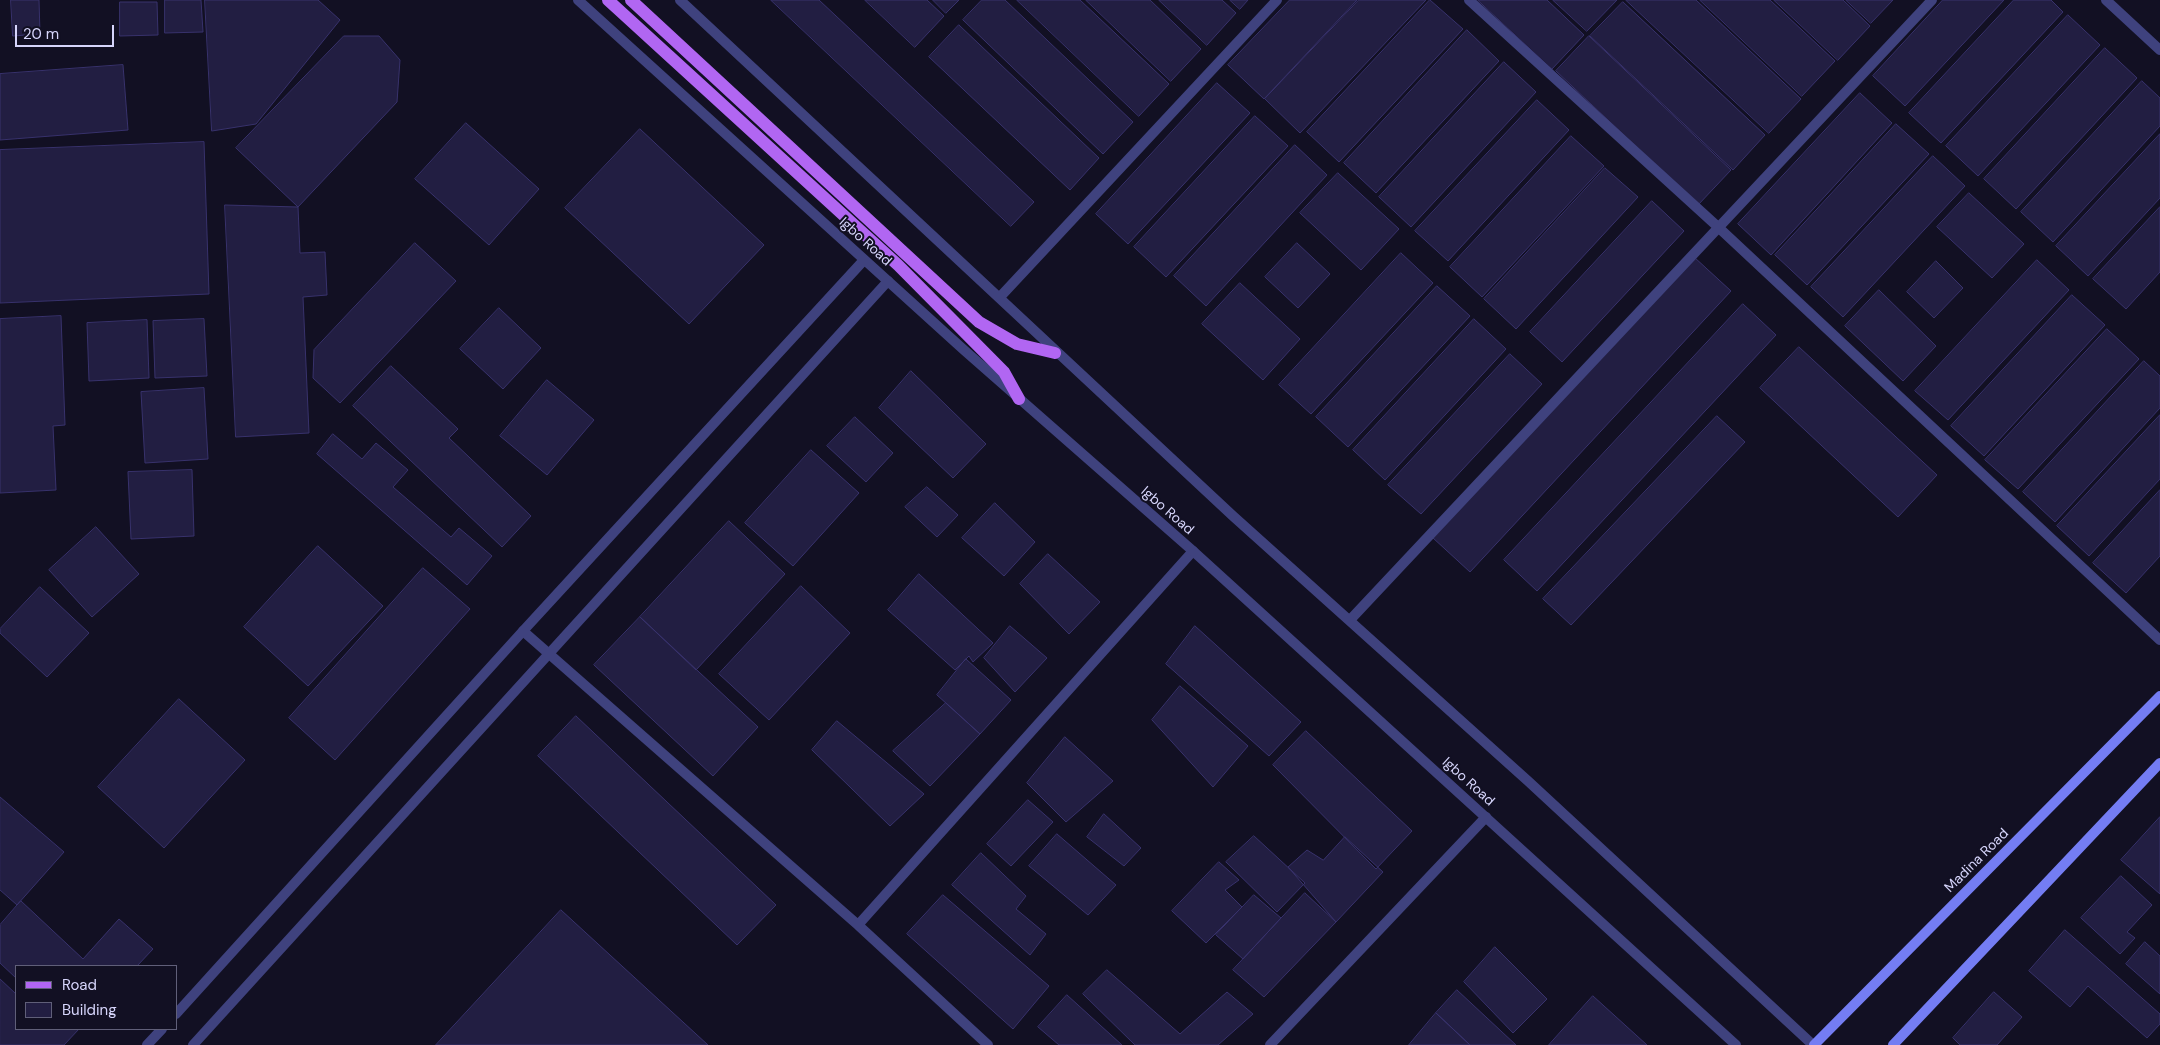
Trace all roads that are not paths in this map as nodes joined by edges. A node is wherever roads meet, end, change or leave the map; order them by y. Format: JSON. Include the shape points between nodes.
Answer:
{"nodes":[{"id":1,"x":578,"y":0,"type":"edge"},
{"id":2,"x":608,"y":0,"type":"edge"},
{"id":3,"x":631,"y":0,"type":"edge"},
{"id":4,"x":680,"y":0,"type":"edge"},
{"id":5,"x":1277,"y":0,"type":"edge"},
{"id":6,"x":1469,"y":0,"type":"edge"},
{"id":7,"x":1932,"y":0,"type":"edge"},
{"id":8,"x":2106,"y":0,"type":"edge"},
{"id":9,"x":2160,"y":50,"type":"edge"},
{"id":10,"x":1718,"y":227,"type":"junction"},
{"id":11,"x":864,"y":260,"type":"junction"},
{"id":12,"x":888,"y":282,"type":"junction"},
{"id":13,"x":1000,"y":297,"type":"junction"},
{"id":14,"x":1056,"y":353,"type":"junction"},
{"id":15,"x":1019,"y":399,"type":"junction"},
{"id":16,"x":1193,"y":551,"type":"junction"},
{"id":17,"x":1350,"y":620,"type":"junction"},
{"id":18,"x":523,"y":631,"type":"junction"},
{"id":19,"x":2160,"y":640,"type":"edge"},
{"id":20,"x":549,"y":653,"type":"junction"},
{"id":21,"x":2160,"y":696,"type":"edge"},
{"id":22,"x":2160,"y":763,"type":"edge"},
{"id":23,"x":1486,"y":817,"type":"junction"},
{"id":24,"x":858,"y":925,"type":"junction"},
{"id":25,"x":178,"y":1012,"type":"edge"},
{"id":26,"x":161,"y":1030,"type":"edge"},
{"id":27,"x":147,"y":1045,"type":"edge"},
{"id":28,"x":193,"y":1045,"type":"edge"},
{"id":29,"x":988,"y":1045,"type":"edge"},
{"id":30,"x":1270,"y":1045,"type":"edge"},
{"id":31,"x":1736,"y":1045,"type":"edge"},
{"id":32,"x":1813,"y":1045,"type":"edge"},
{"id":33,"x":1893,"y":1045,"type":"edge"}],
"edges":[{"from":1,"to":11,"type":"street","name":"Igbo Road"},
{"from":2,"to":15,"type":"main road","via":[[898,265],[1004,372]]},
{"from":3,"to":14,"type":"main road","via":[[979,322],[1018,344]]},
{"from":4,"to":13,"type":"street"},
{"from":5,"to":13,"type":"street"},
{"from":6,"to":10,"type":"street"},
{"from":7,"to":10,"type":"street"},
{"from":8,"to":9,"type":"street"},
{"from":10,"to":17,"type":"street"},
{"from":10,"to":19,"type":"street"},
{"from":11,"to":12,"type":"street","name":"Igbo Road"},
{"from":11,"to":18,"type":"street"},
{"from":12,"to":15,"type":"street","name":"Igbo Road"},
{"from":12,"to":20,"type":"street"},
{"from":13,"to":14,"type":"street"},
{"from":14,"to":17,"type":"street"},
{"from":15,"to":16,"type":"street","name":"Igbo Road"},
{"from":16,"to":23,"type":"street","name":"Igbo Road"},
{"from":16,"to":24,"type":"street"},
{"from":17,"to":32,"type":"street"},
{"from":18,"to":20,"type":"street"},
{"from":18,"to":25,"type":"street"},
{"from":20,"to":24,"type":"street"},
{"from":20,"to":28,"type":"street"},
{"from":21,"to":32,"type":"main road","name":"Madina Road"},
{"from":22,"to":33,"type":"main road"},
{"from":23,"to":30,"type":"street"},
{"from":23,"to":31,"type":"street","name":"Igbo Road"},
{"from":24,"to":29,"type":"street"},
{"from":26,"to":27,"type":"street"}]}
